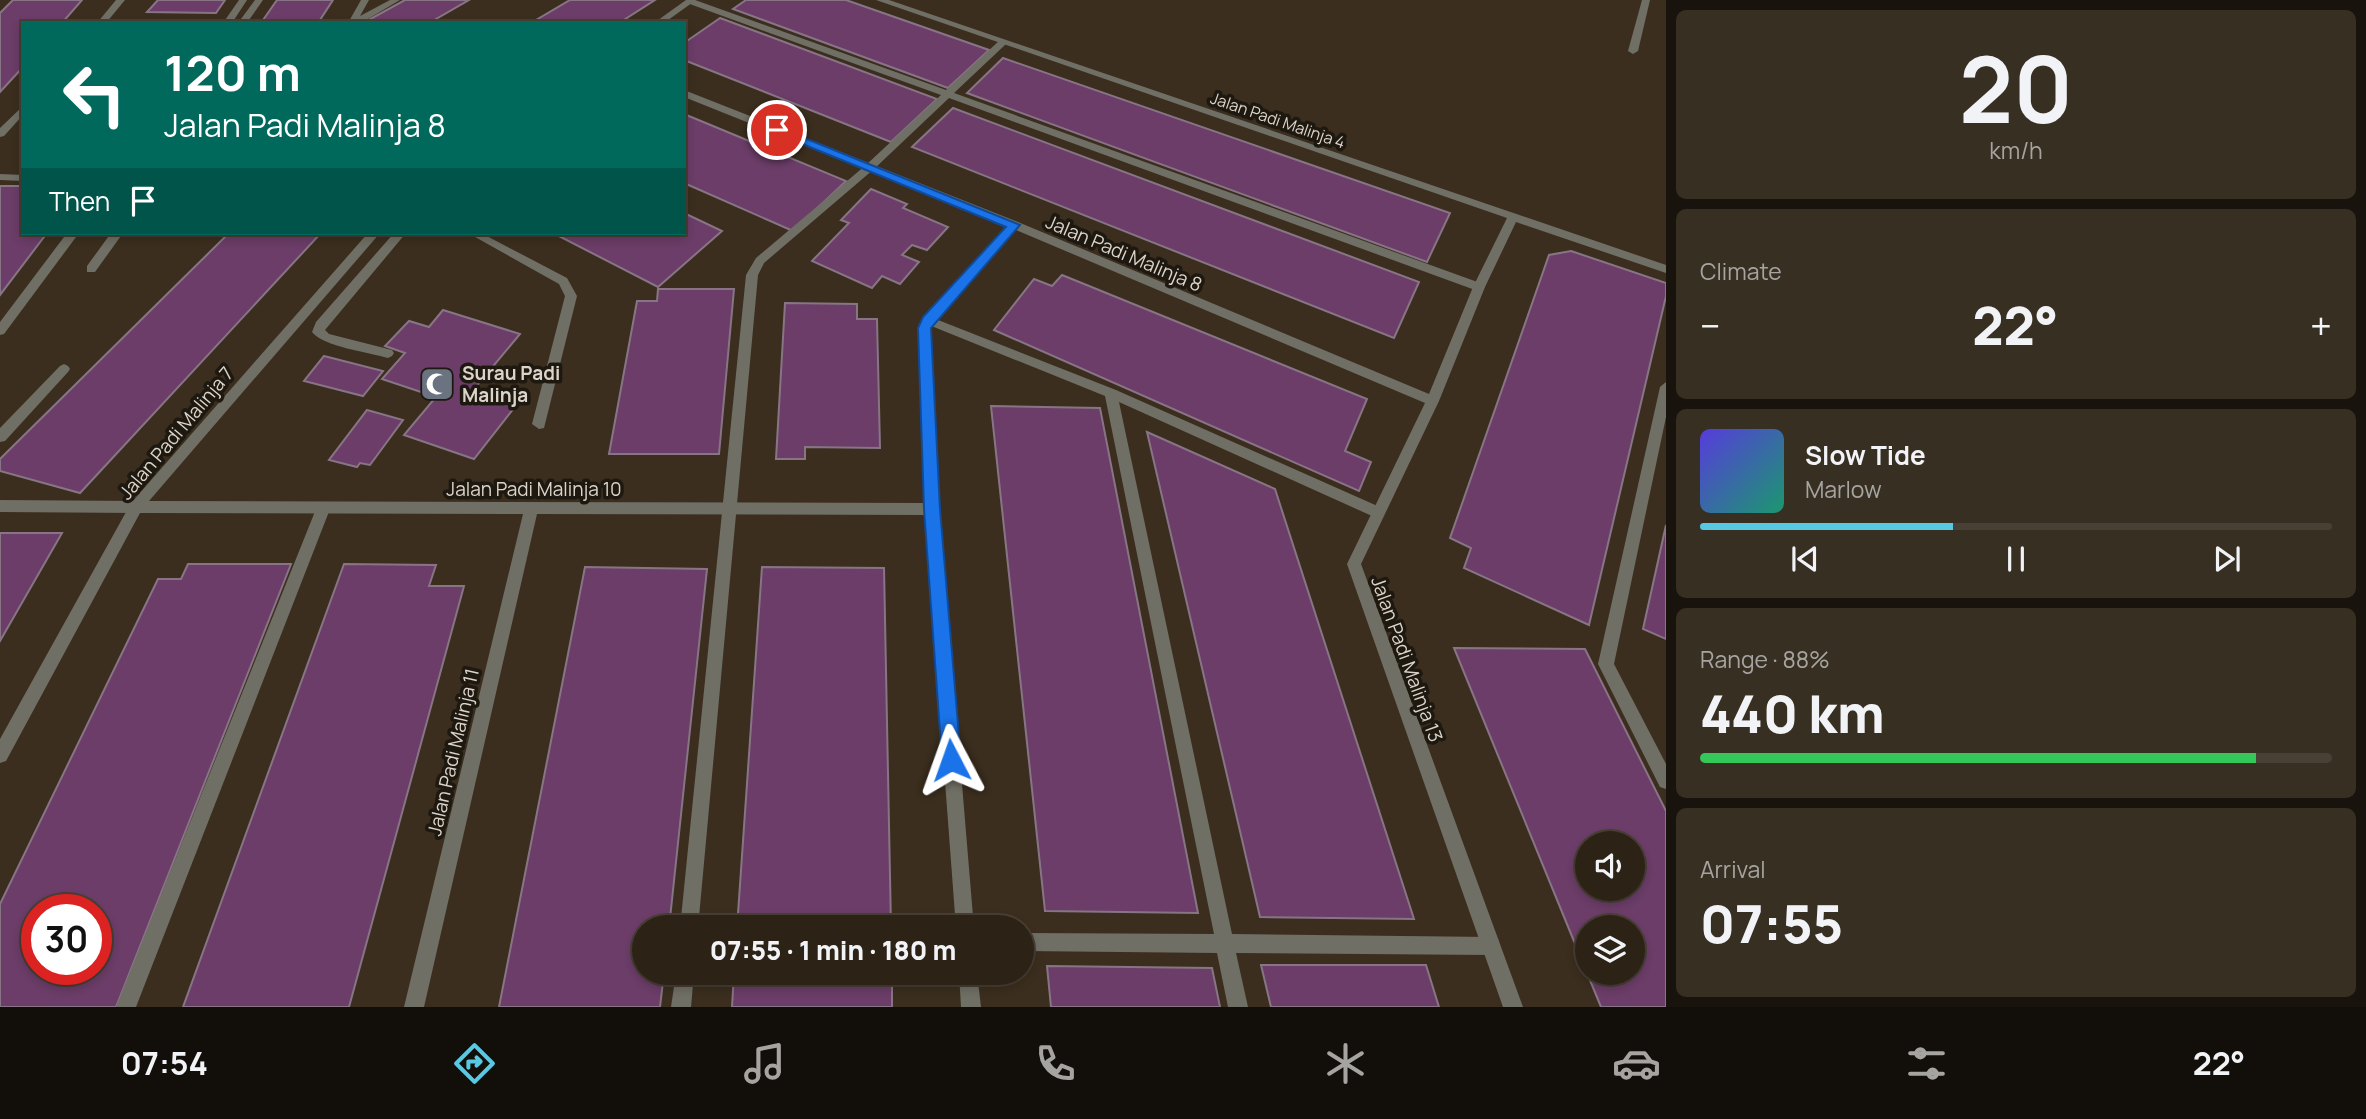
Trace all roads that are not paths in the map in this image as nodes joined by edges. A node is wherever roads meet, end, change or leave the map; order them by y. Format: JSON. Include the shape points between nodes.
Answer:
{"nodes":[{"id":1,"x":121,"y":0,"type":"edge"},
{"id":2,"x":243,"y":0,"type":"edge"},
{"id":3,"x":258,"y":0,"type":"edge"},
{"id":4,"x":365,"y":0,"type":"edge"},
{"id":5,"x":396,"y":0,"type":"edge"},
{"id":6,"x":880,"y":0,"type":"edge"},
{"id":7,"x":1646,"y":0,"type":"edge"},
{"id":8,"x":691,"y":1,"type":"edge"},
{"id":9,"x":103,"y":21,"type":"edge"},
{"id":10,"x":228,"y":21,"type":"edge"},
{"id":11,"x":243,"y":21,"type":"edge"},
{"id":12,"x":354,"y":21,"type":"edge"},
{"id":13,"x":357,"y":21,"type":"edge"},
{"id":14,"x":661,"y":21,"type":"edge"},
{"id":15,"x":1003,"y":42,"type":"junction"},
{"id":16,"x":1633,"y":51,"type":"dead end"},
{"id":17,"x":686,"y":94,"type":"edge"},
{"id":18,"x":949,"y":95,"type":"junction"},
{"id":19,"x":21,"y":111,"type":"edge"},
{"id":20,"x":0,"y":134,"type":"edge"},
{"id":21,"x":870,"y":167,"type":"junction"},
{"id":22,"x":0,"y":177,"type":"edge"},
{"id":23,"x":21,"y":178,"type":"edge"},
{"id":24,"x":1513,"y":218,"type":"junction"},
{"id":25,"x":1014,"y":225,"type":"junction"},
{"id":26,"x":72,"y":235,"type":"edge"},
{"id":27,"x":116,"y":235,"type":"edge"},
{"id":28,"x":372,"y":235,"type":"edge"},
{"id":29,"x":398,"y":235,"type":"edge"},
{"id":30,"x":477,"y":235,"type":"edge"},
{"id":31,"x":1666,"y":269,"type":"edge"},
{"id":32,"x":91,"y":270,"type":"dead end"},
{"id":33,"x":1479,"y":287,"type":"junction"},
{"id":34,"x":928,"y":320,"type":"junction"},
{"id":35,"x":0,"y":331,"type":"edge"},
{"id":36,"x":388,"y":353,"type":"dead end"},
{"id":37,"x":64,"y":369,"type":"dead end"},
{"id":38,"x":1666,"y":387,"type":"edge"},
{"id":39,"x":1111,"y":393,"type":"junction"},
{"id":40,"x":1433,"y":401,"type":"junction"},
{"id":41,"x":539,"y":424,"type":"dead end"},
{"id":42,"x":0,"y":437,"type":"edge"},
{"id":43,"x":0,"y":506,"type":"edge"},
{"id":44,"x":136,"y":507,"type":"junction"},
{"id":45,"x":532,"y":507,"type":"junction"},
{"id":46,"x":323,"y":509,"type":"junction"},
{"id":47,"x":728,"y":509,"type":"junction"},
{"id":48,"x":932,"y":509,"type":"junction"},
{"id":49,"x":1377,"y":512,"type":"junction"},
{"id":50,"x":0,"y":755,"type":"edge"},
{"id":51,"x":1666,"y":781,"type":"edge"},
{"id":52,"x":690,"y":915,"type":"edge"},
{"id":53,"x":964,"y":915,"type":"edge"},
{"id":54,"x":1034,"y":942,"type":"edge"},
{"id":55,"x":1225,"y":946,"type":"junction"},
{"id":56,"x":1491,"y":946,"type":"junction"},
{"id":57,"x":684,"y":985,"type":"edge"},
{"id":58,"x":969,"y":985,"type":"edge"},
{"id":59,"x":126,"y":1007,"type":"edge"},
{"id":60,"x":414,"y":1007,"type":"edge"},
{"id":61,"x":681,"y":1007,"type":"edge"},
{"id":62,"x":971,"y":1007,"type":"edge"},
{"id":63,"x":1238,"y":1007,"type":"edge"},
{"id":64,"x":1513,"y":1007,"type":"edge"}],
"edges":[{"from":1,"to":9,"type":"street"},
{"from":2,"to":10,"type":"street"},
{"from":3,"to":11,"type":"street"},
{"from":4,"to":12,"type":"street"},
{"from":5,"to":13,"type":"street"},
{"from":6,"to":15,"type":"street","name":"Jalan Padi Malinja 4"},
{"from":7,"to":16,"type":"street"},
{"from":8,"to":14,"type":"street"},
{"from":8,"to":18,"type":"street"},
{"from":15,"to":18,"type":"street"},
{"from":15,"to":24,"type":"street","name":"Jalan Padi Malinja 4"},
{"from":17,"to":21,"type":"street","name":"Jalan Padi Malinja 8"},
{"from":18,"to":21,"type":"street"},
{"from":18,"to":33,"type":"street"},
{"from":19,"to":20,"type":"street"},
{"from":21,"to":25,"type":"street","name":"Jalan Padi Malinja 8"},
{"from":21,"to":47,"type":"street","via":[[760,261],[752,275]]},
{"from":22,"to":23,"type":"street"},
{"from":24,"to":31,"type":"street","name":"Jalan Padi Malinja 4"},
{"from":24,"to":33,"type":"street","name":"Jalan Padi Malinja 13"},
{"from":25,"to":34,"type":"street"},
{"from":25,"to":40,"type":"street","name":"Jalan Padi Malinja 8"},
{"from":26,"to":35,"type":"street"},
{"from":27,"to":32,"type":"street"},
{"from":28,"to":44,"type":"street","name":"Jalan Padi Malinja 7"},
{"from":29,"to":36,"type":"street","via":[[318,332]]},
{"from":30,"to":41,"type":"street","via":[[563,281],[571,296]]},
{"from":33,"to":40,"type":"street","name":"Jalan Padi Malinja 13"},
{"from":34,"to":39,"type":"street"},
{"from":34,"to":48,"type":"street"},
{"from":37,"to":42,"type":"street"},
{"from":38,"to":51,"type":"street","via":[[1606,664]]},
{"from":39,"to":49,"type":"street"},
{"from":39,"to":55,"type":"street"},
{"from":40,"to":49,"type":"street","name":"Jalan Padi Malinja 13"},
{"from":43,"to":44,"type":"street","name":"Jalan Padi Malinja 10"},
{"from":44,"to":46,"type":"street","name":"Jalan Padi Malinja 10"},
{"from":44,"to":50,"type":"street","name":"Jalan Padi Malinja 7"},
{"from":45,"to":46,"type":"street","name":"Jalan Padi Malinja 10"},
{"from":45,"to":47,"type":"street","name":"Jalan Padi Malinja 10"},
{"from":45,"to":60,"type":"street","name":"Jalan Padi Malinja 11"},
{"from":46,"to":59,"type":"street"},
{"from":47,"to":48,"type":"street","name":"Jalan Padi Malinja 10"},
{"from":47,"to":52,"type":"street"},
{"from":48,"to":53,"type":"street"},
{"from":49,"to":56,"type":"street","name":"Jalan Padi Malinja 13","via":[[1354,564],[1357,578]]},
{"from":54,"to":55,"type":"street"},
{"from":55,"to":56,"type":"street"},
{"from":55,"to":63,"type":"street"},
{"from":56,"to":64,"type":"street","name":"Jalan Padi Malinja 13"},
{"from":57,"to":61,"type":"street"},
{"from":58,"to":62,"type":"street"}]}
